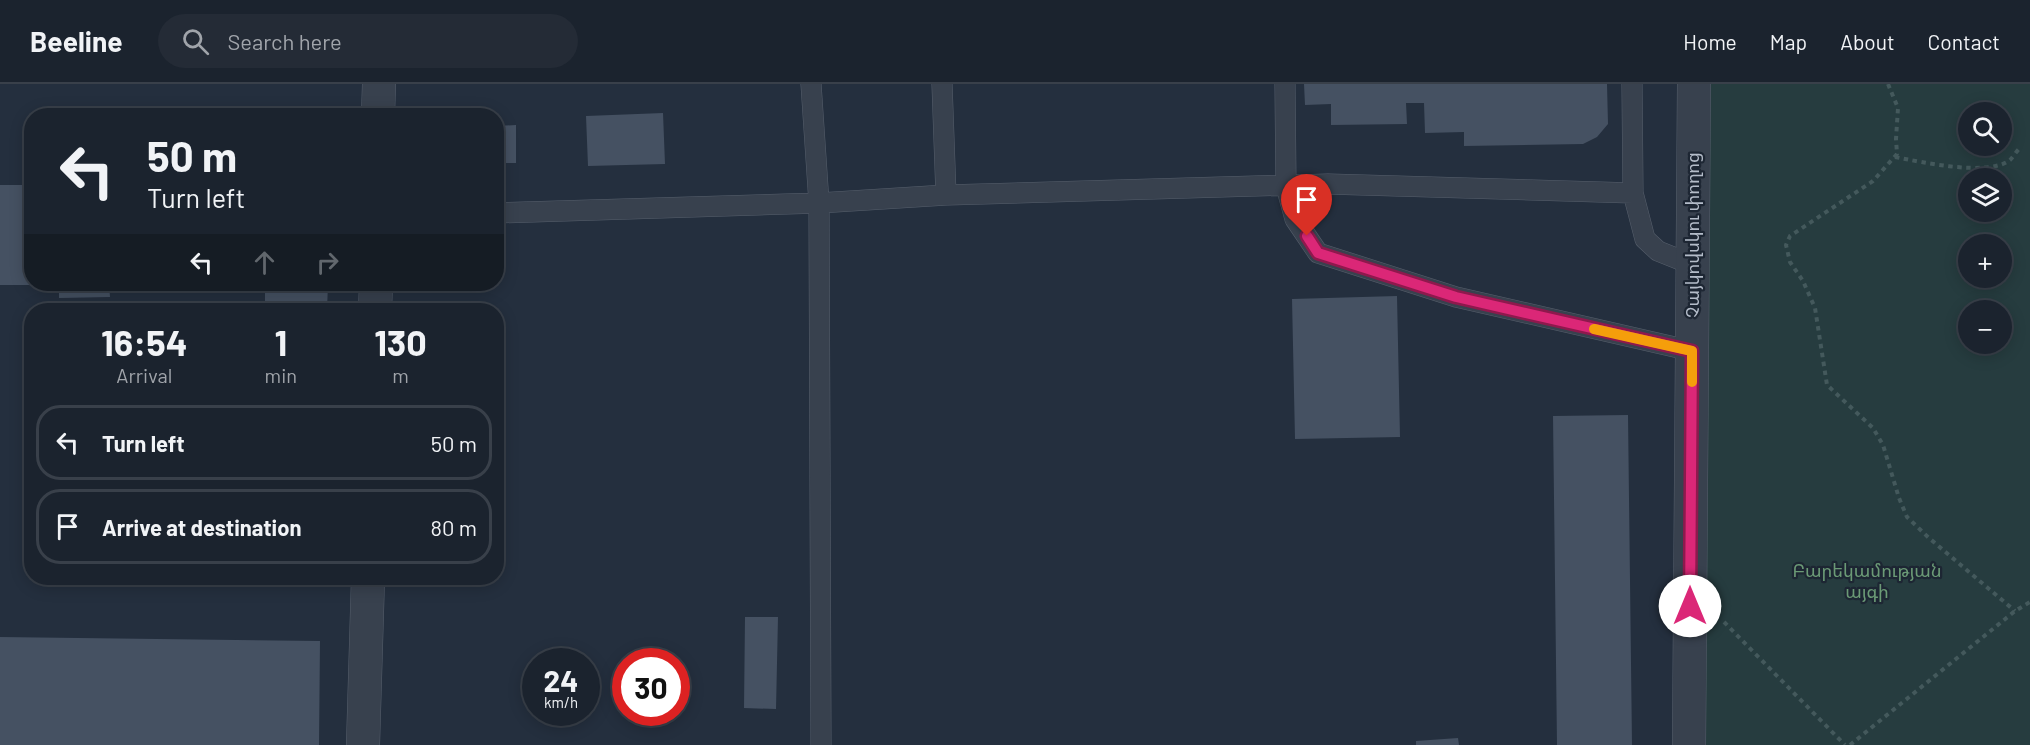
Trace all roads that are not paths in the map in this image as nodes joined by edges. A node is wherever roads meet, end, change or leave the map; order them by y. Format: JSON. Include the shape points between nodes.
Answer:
{"nodes":[{"id":1,"x":379,"y":84,"type":"edge"},
{"id":2,"x":811,"y":84,"type":"edge"},
{"id":3,"x":942,"y":84,"type":"edge"},
{"id":4,"x":1285,"y":84,"type":"edge"},
{"id":5,"x":1632,"y":84,"type":"edge"},
{"id":6,"x":1694,"y":84,"type":"edge"},
{"id":7,"x":378,"y":108,"type":"edge"},
{"id":8,"x":1286,"y":186,"type":"junction"},
{"id":9,"x":1633,"y":193,"type":"junction"},
{"id":10,"x":946,"y":195,"type":"junction"},
{"id":11,"x":819,"y":203,"type":"junction"},
{"id":12,"x":504,"y":213,"type":"edge"},
{"id":13,"x":1693,"y":265,"type":"junction"},
{"id":14,"x":1692,"y":351,"type":"junction"},
{"id":15,"x":368,"y":585,"type":"edge"},
{"id":16,"x":363,"y":745,"type":"edge"},
{"id":17,"x":821,"y":745,"type":"edge"},
{"id":18,"x":1689,"y":745,"type":"edge"}],
"edges":[{"from":1,"to":7,"type":"street"},
{"from":2,"to":11,"type":"lane"},
{"from":3,"to":10,"type":"lane"},
{"from":4,"to":8,"type":"lane"},
{"from":5,"to":9,"type":"lane"},
{"from":6,"to":13,"type":"street","name":"Չայկովսկու փողոց"},
{"from":8,"to":9,"type":"lane"},
{"from":8,"to":10,"type":"lane"},
{"from":8,"to":14,"type":"lane","via":[[1295,219],[1318,253],[1456,297]]},
{"from":9,"to":13,"type":"lane","via":[[1645,239],[1659,250]]},
{"from":10,"to":11,"type":"lane"},
{"from":11,"to":12,"type":"lane"},
{"from":11,"to":17,"type":"lane"},
{"from":13,"to":14,"type":"street","name":"Չայկովսկու փողոց"},
{"from":14,"to":18,"type":"street","name":"Չայկովսկու փողոց"},
{"from":15,"to":16,"type":"street"}]}
